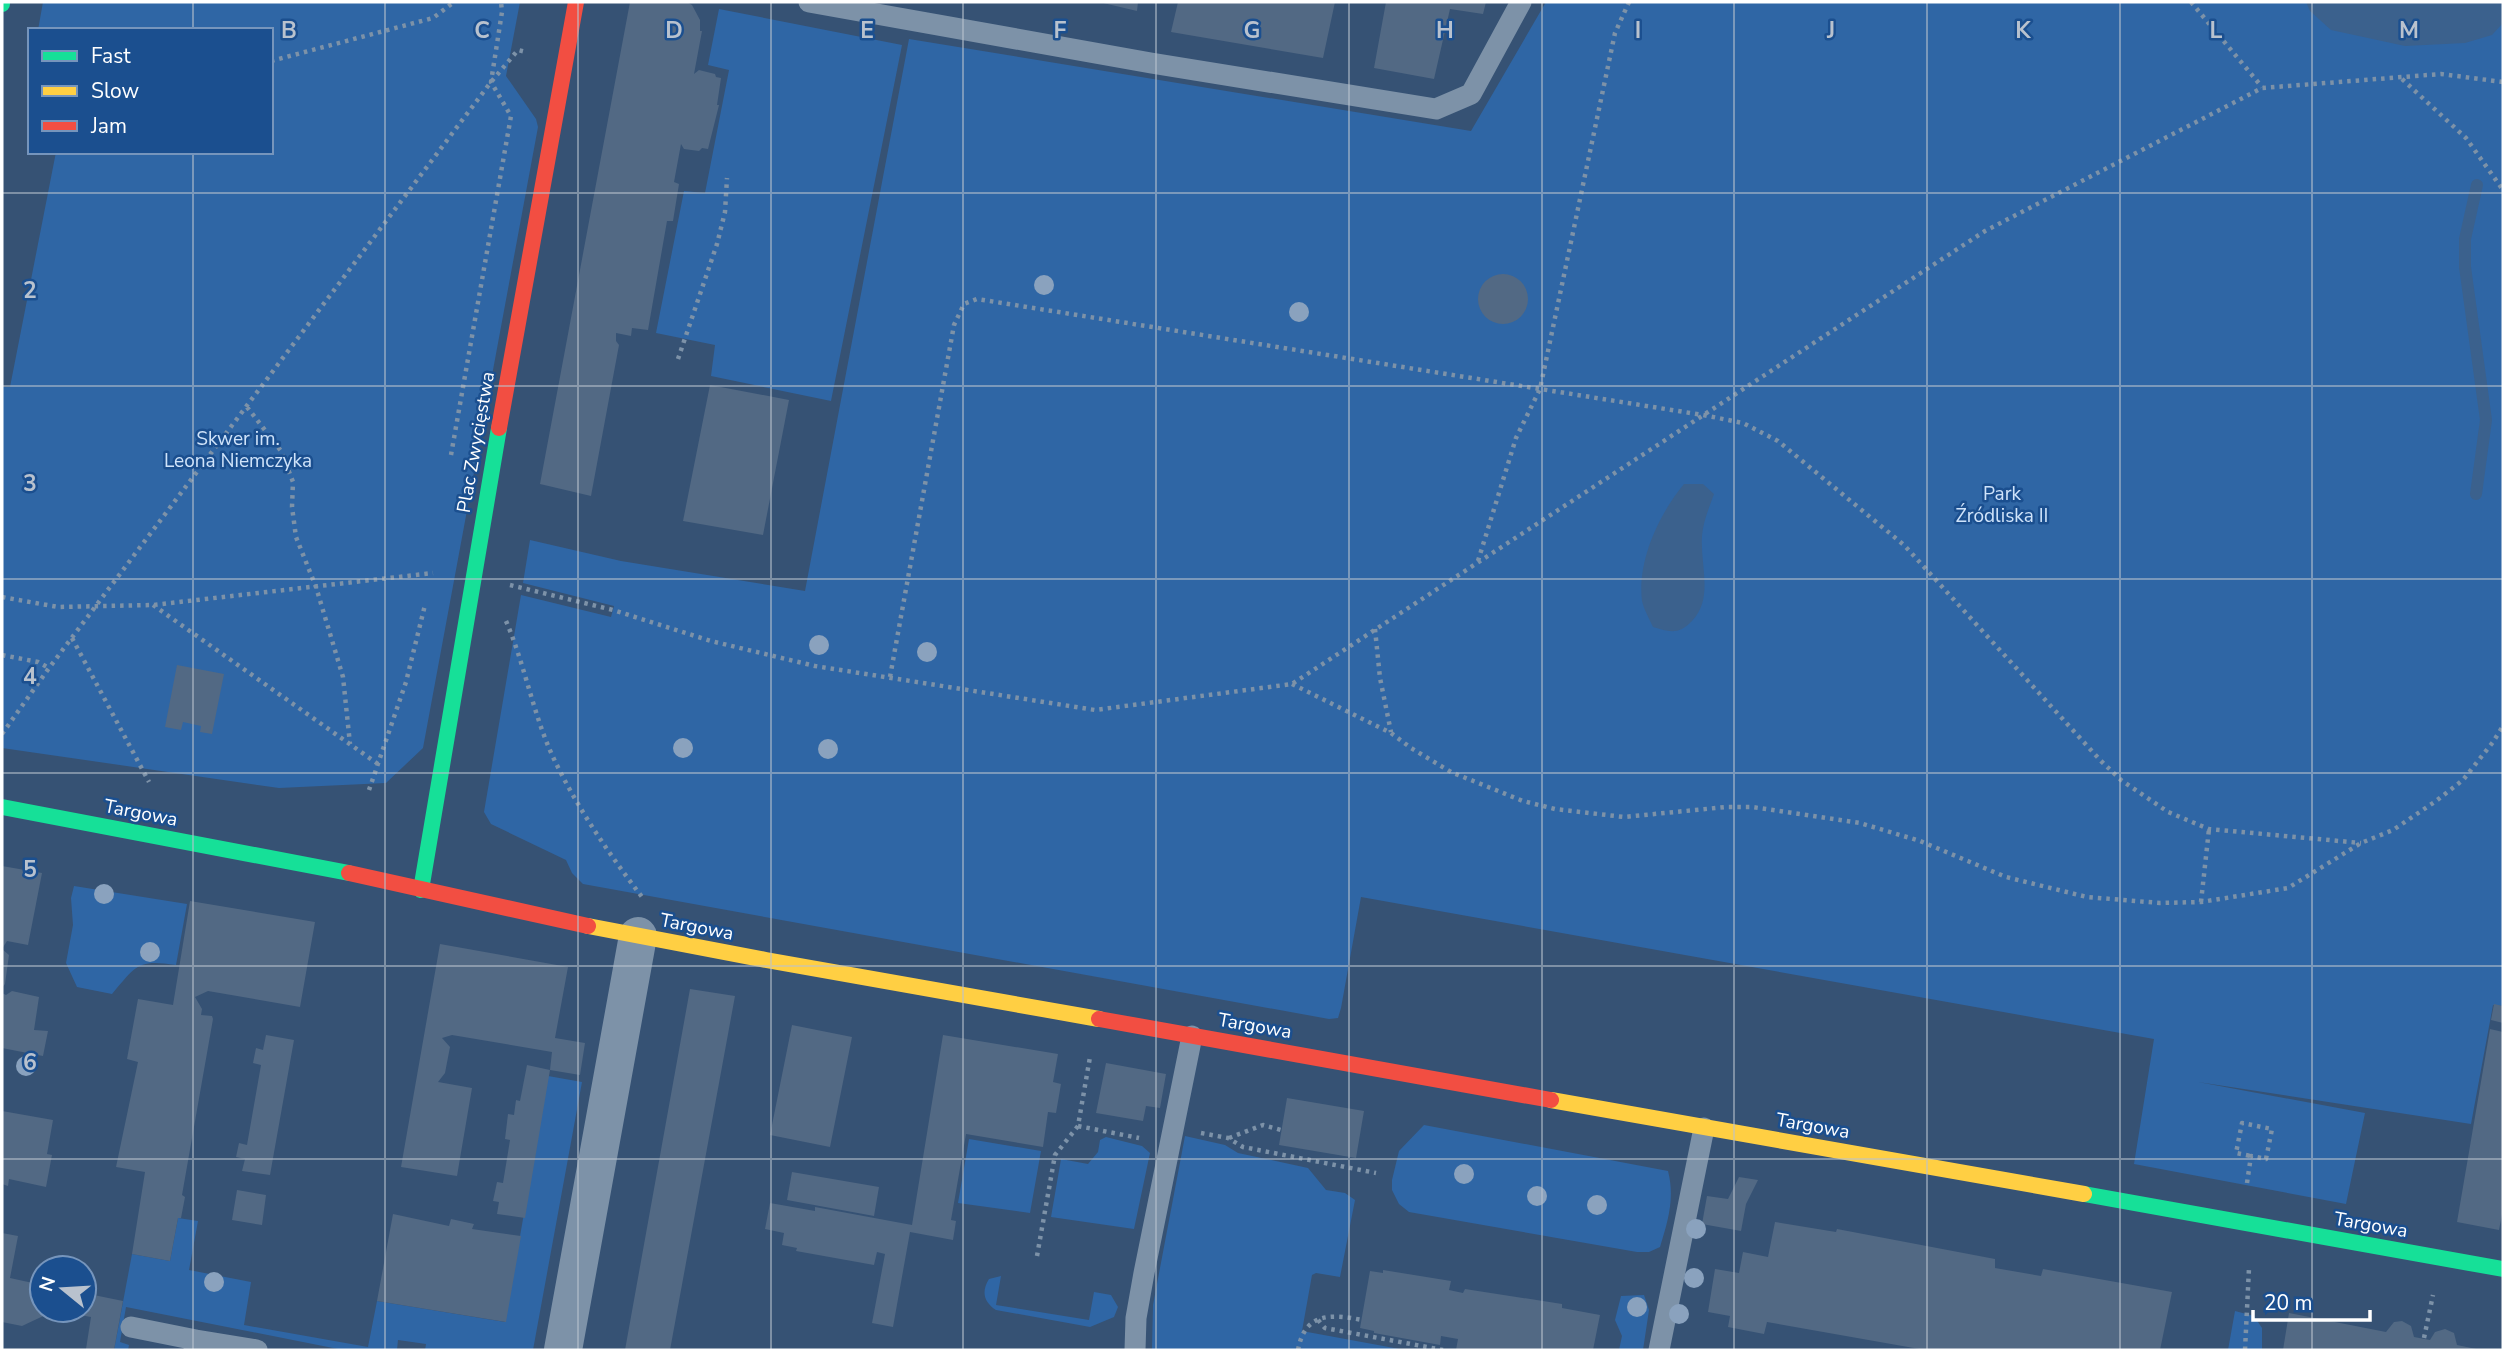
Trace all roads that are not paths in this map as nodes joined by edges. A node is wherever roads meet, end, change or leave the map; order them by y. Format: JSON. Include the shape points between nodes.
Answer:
{"nodes":[{"id":1,"x":576,"y":2,"type":"edge"},
{"id":2,"x":809,"y":2,"type":"edge"},
{"id":3,"x":1521,"y":2,"type":"edge"},
{"id":4,"x":2,"y":807,"type":"edge"},
{"id":5,"x":422,"y":890,"type":"junction"},
{"id":6,"x":641,"y":918,"type":"junction"},
{"id":7,"x":1192,"y":1035,"type":"junction"},
{"id":8,"x":1704,"y":1128,"type":"junction"},
{"id":9,"x":2503,"y":1269,"type":"edge"},
{"id":10,"x":131,"y":1327,"type":"dead end"},
{"id":11,"x":195,"y":1345,"type":"edge"},
{"id":12,"x":257,"y":1350,"type":"edge"},
{"id":13,"x":563,"y":1350,"type":"edge"},
{"id":14,"x":1135,"y":1350,"type":"edge"},
{"id":15,"x":1659,"y":1350,"type":"edge"}],
"edges":[{"from":1,"to":5,"type":"street","name":"Plac Zwycięstwa"},
{"from":2,"to":3,"type":"lane","via":[[1437,109],[1471,94]]},
{"from":4,"to":5,"type":"street","name":"Targowa"},
{"from":5,"to":6,"type":"street","name":"Targowa"},
{"from":6,"to":7,"type":"street","name":"Targowa"},
{"from":6,"to":13,"type":"street"},
{"from":7,"to":8,"type":"street","name":"Targowa"},
{"from":7,"to":14,"type":"lane","via":[[1136,1318]]},
{"from":8,"to":9,"type":"street","name":"Targowa"},
{"from":8,"to":15,"type":"lane"},
{"from":10,"to":11,"type":"lane"},
{"from":11,"to":12,"type":"lane"}]}
